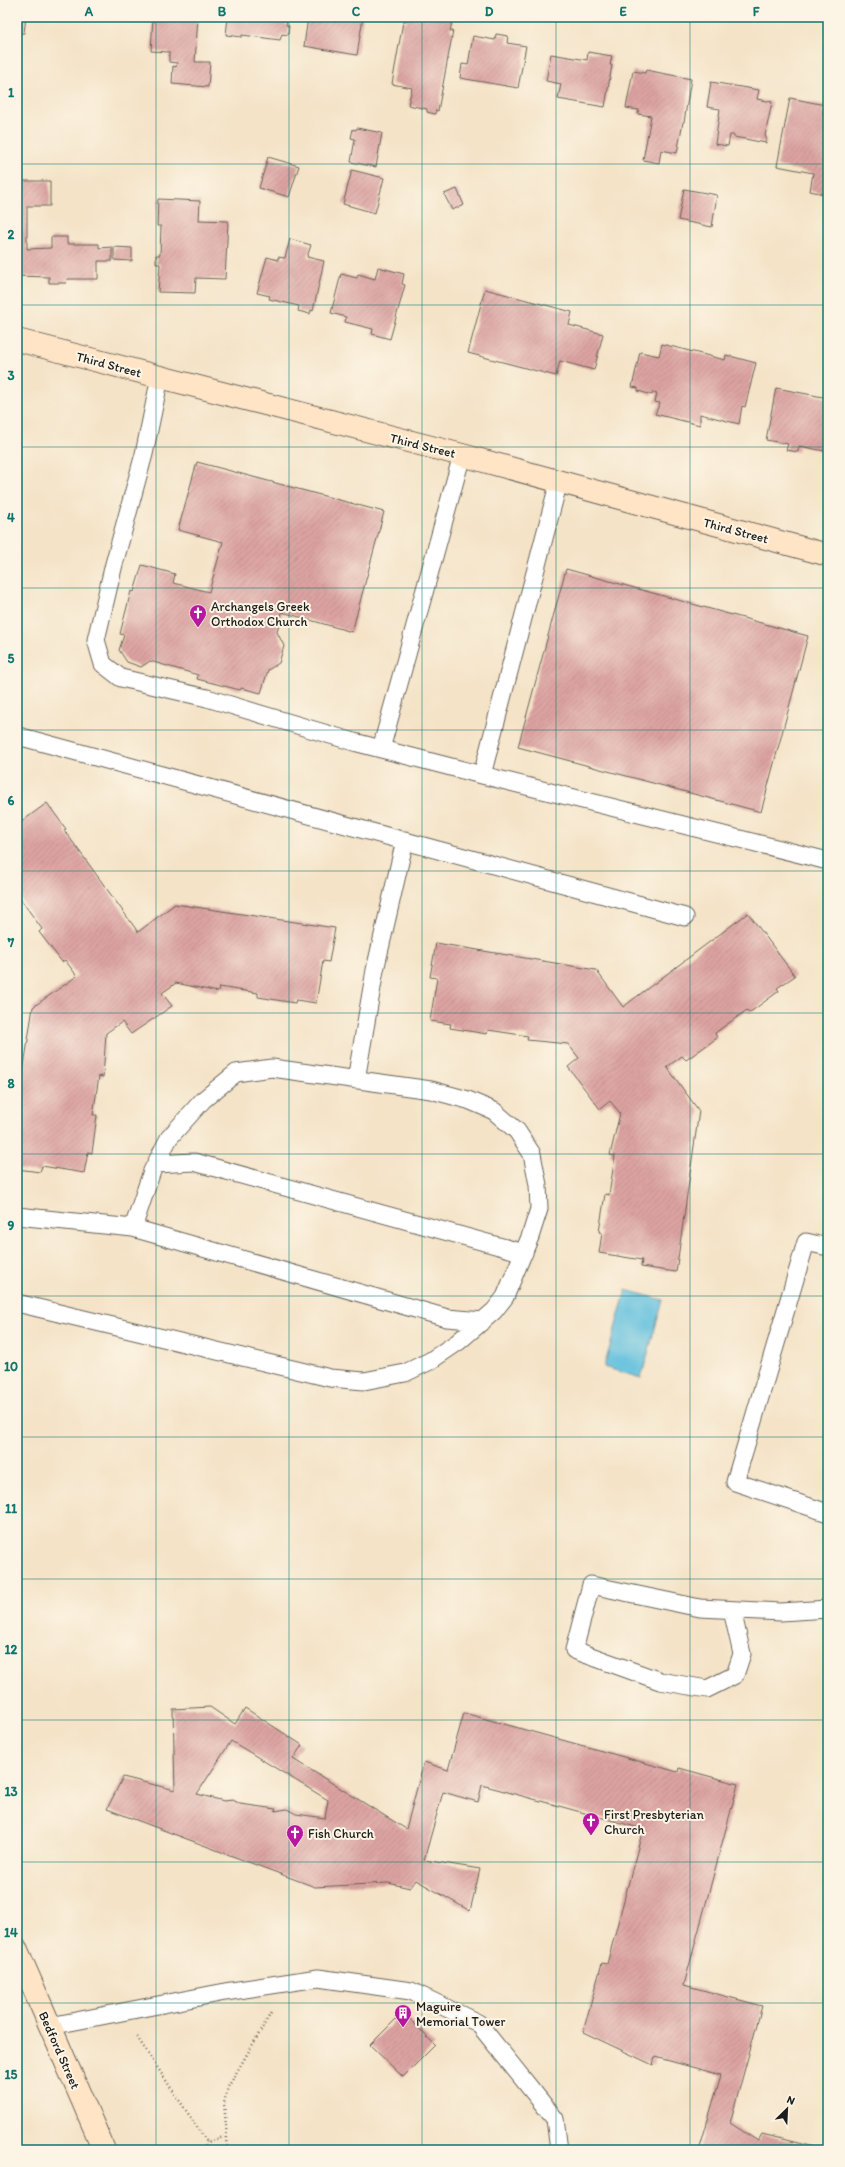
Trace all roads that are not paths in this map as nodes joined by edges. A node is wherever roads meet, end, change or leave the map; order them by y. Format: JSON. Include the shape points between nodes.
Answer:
{"nodes":[{"id":1,"x":17,"y":340,"type":"edge"},
{"id":2,"x":160,"y":377,"type":"junction"},
{"id":3,"x":462,"y":455,"type":"junction"},
{"id":4,"x":559,"y":481,"type":"junction"},
{"id":5,"x":828,"y":555,"type":"edge"},
{"id":6,"x":18,"y":736,"type":"dead end"},
{"id":7,"x":381,"y":750,"type":"junction"},
{"id":8,"x":482,"y":775,"type":"junction"},
{"id":9,"x":405,"y":840,"type":"junction"},
{"id":10,"x":828,"y":861,"type":"edge"},
{"id":11,"x":685,"y":917,"type":"dead end"},
{"id":12,"x":356,"y":1080,"type":"junction"},
{"id":13,"x":156,"y":1164,"type":"junction"},
{"id":14,"x":17,"y":1216,"type":"edge"},
{"id":15,"x":133,"y":1228,"type":"junction"},
{"id":16,"x":828,"y":1247,"type":"edge"},
{"id":17,"x":524,"y":1253,"type":"junction"},
{"id":18,"x":17,"y":1303,"type":"edge"},
{"id":19,"x":483,"y":1321,"type":"junction"},
{"id":20,"x":828,"y":1513,"type":"edge"},
{"id":21,"x":828,"y":1608,"type":"edge"},
{"id":22,"x":732,"y":1610,"type":"junction"},
{"id":23,"x":17,"y":1950,"type":"edge"},
{"id":24,"x":50,"y":2026,"type":"junction"},
{"id":25,"x":104,"y":2150,"type":"edge"},
{"id":26,"x":559,"y":2150,"type":"edge"}],
"edges":[{"from":1,"to":2,"type":"street","name":"Third Street"},
{"from":2,"to":3,"type":"street","name":"Third Street"},
{"from":2,"to":7,"type":"lane","via":[[144,454],[96,640],[103,664],[121,678],[207,698]]},
{"from":3,"to":4,"type":"street","name":"Third Street"},
{"from":3,"to":7,"type":"lane"},
{"from":4,"to":5,"type":"street","name":"Third Street"},
{"from":4,"to":8,"type":"lane"},
{"from":6,"to":9,"type":"lane"},
{"from":7,"to":8,"type":"lane"},
{"from":8,"to":10,"type":"lane"},
{"from":9,"to":11,"type":"lane"},
{"from":9,"to":12,"type":"lane","via":[[375,970]]},
{"from":12,"to":13,"type":"lane","via":[[272,1068],[236,1073],[202,1100],[169,1138]]},
{"from":12,"to":17,"type":"lane","via":[[430,1090],[468,1100],[494,1111],[517,1132],[532,1154],[538,1185],[539,1209]]},
{"from":13,"to":15,"type":"lane"},
{"from":13,"to":17,"type":"lane","via":[[194,1162]]},
{"from":14,"to":15,"type":"lane"},
{"from":15,"to":19,"type":"lane","via":[[447,1318]]},
{"from":16,"to":20,"type":"lane","via":[[806,1242],[735,1482]]},
{"from":17,"to":19,"type":"lane","via":[[505,1297]]},
{"from":18,"to":19,"type":"lane","via":[[330,1378],[364,1381],[405,1372],[430,1361]]},
{"from":21,"to":22,"type":"lane","via":[[781,1612]]},
{"from":22,"to":22,"type":"lane","via":[[700,1608],[591,1584],[574,1650],[660,1681],[707,1689],[735,1675],[742,1654]]},
{"from":23,"to":24,"type":"street","name":"Bedford Street"},
{"from":24,"to":25,"type":"street","name":"Bedford Street"},
{"from":24,"to":26,"type":"lane","via":[[225,1992],[318,1978],[410,1990],[478,2022],[555,2119]]}]}
